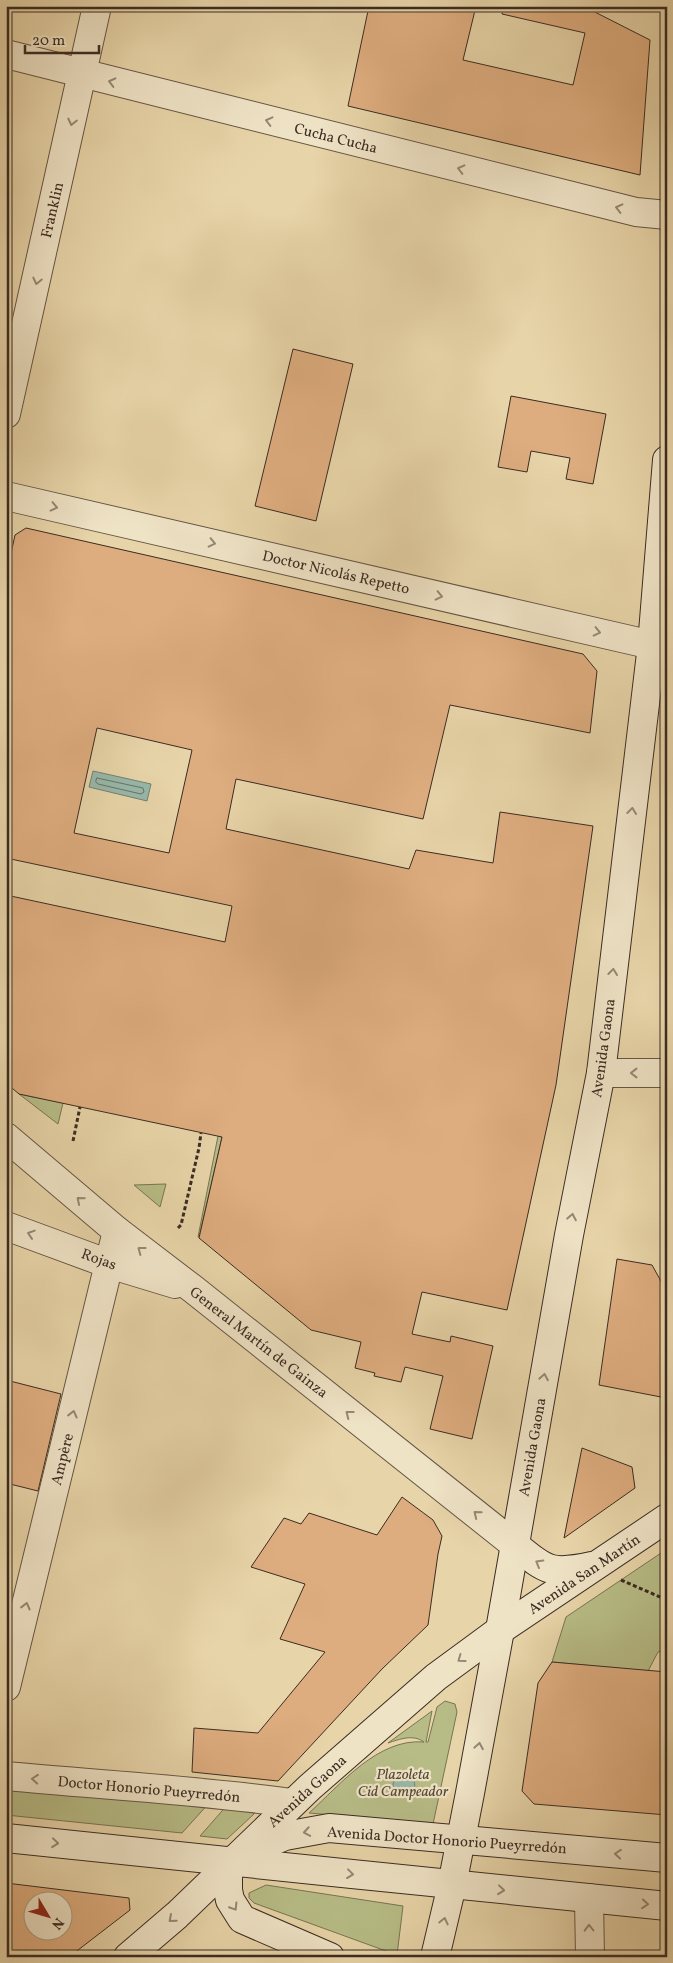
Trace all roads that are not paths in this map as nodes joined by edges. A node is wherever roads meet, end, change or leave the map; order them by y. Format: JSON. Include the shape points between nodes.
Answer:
{"nodes":[{"id":1,"x":97,"y":6,"type":"edge"},
{"id":2,"x":6,"y":54,"type":"edge"},
{"id":3,"x":83,"y":75,"type":"junction"},
{"id":4,"x":667,"y":215,"type":"edge"},
{"id":5,"x":6,"y":414,"type":"edge"},
{"id":6,"x":667,"y":460,"type":"edge"},
{"id":7,"x":6,"y":496,"type":"edge"},
{"id":8,"x":659,"y":646,"type":"edge"},
{"id":9,"x":601,"y":1073,"type":"junction"},
{"id":10,"x":667,"y":1073,"type":"edge"},
{"id":11,"x":6,"y":1137,"type":"edge"},
{"id":12,"x":6,"y":1226,"type":"edge"},
{"id":13,"x":117,"y":1232,"type":"junction"},
{"id":14,"x":110,"y":1264,"type":"junction"},
{"id":15,"x":193,"y":1290,"type":"junction"},
{"id":16,"x":667,"y":1518,"type":"edge"},
{"id":17,"x":515,"y":1545,"type":"junction"},
{"id":18,"x":608,"y":1571,"type":"junction"},
{"id":19,"x":500,"y":1630,"type":"junction"},
{"id":20,"x":6,"y":1687,"type":"edge"},
{"id":21,"x":6,"y":1776,"type":"edge"},
{"id":22,"x":292,"y":1803,"type":"junction"},
{"id":23,"x":6,"y":1838,"type":"edge"},
{"id":24,"x":460,"y":1840,"type":"junction"},
{"id":25,"x":667,"y":1858,"type":"edge"},
{"id":26,"x":232,"y":1860,"type":"junction"},
{"id":27,"x":452,"y":1885,"type":"junction"},
{"id":28,"x":589,"y":1898,"type":"junction"},
{"id":29,"x":667,"y":1906,"type":"edge"},
{"id":30,"x":128,"y":1957,"type":"edge"},
{"id":31,"x":330,"y":1957,"type":"edge"},
{"id":32,"x":435,"y":1957,"type":"edge"},
{"id":33,"x":590,"y":1957,"type":"edge"}],
"edges":[{"from":1,"to":3,"type":"main road","name":"Franklin"},
{"from":2,"to":3,"type":"main road","name":"Cucha Cucha"},
{"from":4,"to":3,"type":"main road","name":"Cucha Cucha","one_way":true,"via":[[636,212]]},
{"from":3,"to":5,"type":"main road","name":"Franklin","one_way":true},
{"from":6,"to":8,"type":"main road","name":"Avenida Gaona"},
{"from":7,"to":8,"type":"main road","name":"Doctor Nicolás Repetto","one_way":true},
{"from":9,"to":8,"type":"main road","name":"Avenida Gaona","one_way":true},
{"from":10,"to":9,"type":"main road","one_way":true},
{"from":17,"to":9,"type":"main road","name":"Avenida Gaona","one_way":true},
{"from":13,"to":11,"type":"main road","name":"General Martín de Gainza","one_way":true},
{"from":14,"to":12,"type":"main road","name":"Rojas","one_way":true},
{"from":13,"to":14,"type":"main road","name":"Ampère"},
{"from":15,"to":13,"type":"main road","name":"General Martín de Gainza","one_way":true},
{"from":14,"to":15,"type":"main road","name":"Rojas"},
{"from":20,"to":14,"type":"main road","name":"Ampère","one_way":true},
{"from":17,"to":15,"type":"main road","name":"General Martín de Gainza","one_way":true},
{"from":16,"to":18,"type":"main road","name":"Avenida San Martín"},
{"from":18,"to":17,"type":"main road","name":"General Martín de Gainza","one_way":true,"via":[[558,1571],[540,1564]]},
{"from":17,"to":19,"type":"main road","name":"Avenida Gaona"},
{"from":18,"to":19,"type":"main road","name":"Avenida San Martín"},
{"from":19,"to":22,"type":"main road","name":"Avenida Gaona","one_way":true,"via":[[436,1677]]},
{"from":24,"to":19,"type":"main road","name":"Avenida Gaona","one_way":true},
{"from":22,"to":21,"type":"main road","name":"Doctor Honorio Pueyrredón","one_way":true},
{"from":22,"to":26,"type":"main road","name":"Avenida Gaona"},
{"from":23,"to":26,"type":"main road","one_way":true},
{"from":25,"to":24,"type":"main road","name":"Avenida Doctor Honorio Pueyrredón","one_way":true},
{"from":24,"to":26,"type":"main road","name":"Avenida Doctor Honorio Pueyrredón","one_way":true,"via":[[329,1828],[285,1836],[259,1845]]},
{"from":24,"to":27,"type":"main road","name":"Avenida Gaona"},
{"from":26,"to":27,"type":"main road","one_way":true},
{"from":26,"to":30,"type":"main road","one_way":true,"via":[[177,1915]]},
{"from":26,"to":31,"type":"main road","one_way":true,"via":[[228,1890],[230,1900],[242,1919]]},
{"from":27,"to":28,"type":"main road","one_way":true},
{"from":32,"to":27,"type":"main road","name":"Avenida Gaona","one_way":true},
{"from":28,"to":29,"type":"main road","one_way":true},
{"from":33,"to":28,"type":"main road","one_way":true}]}
